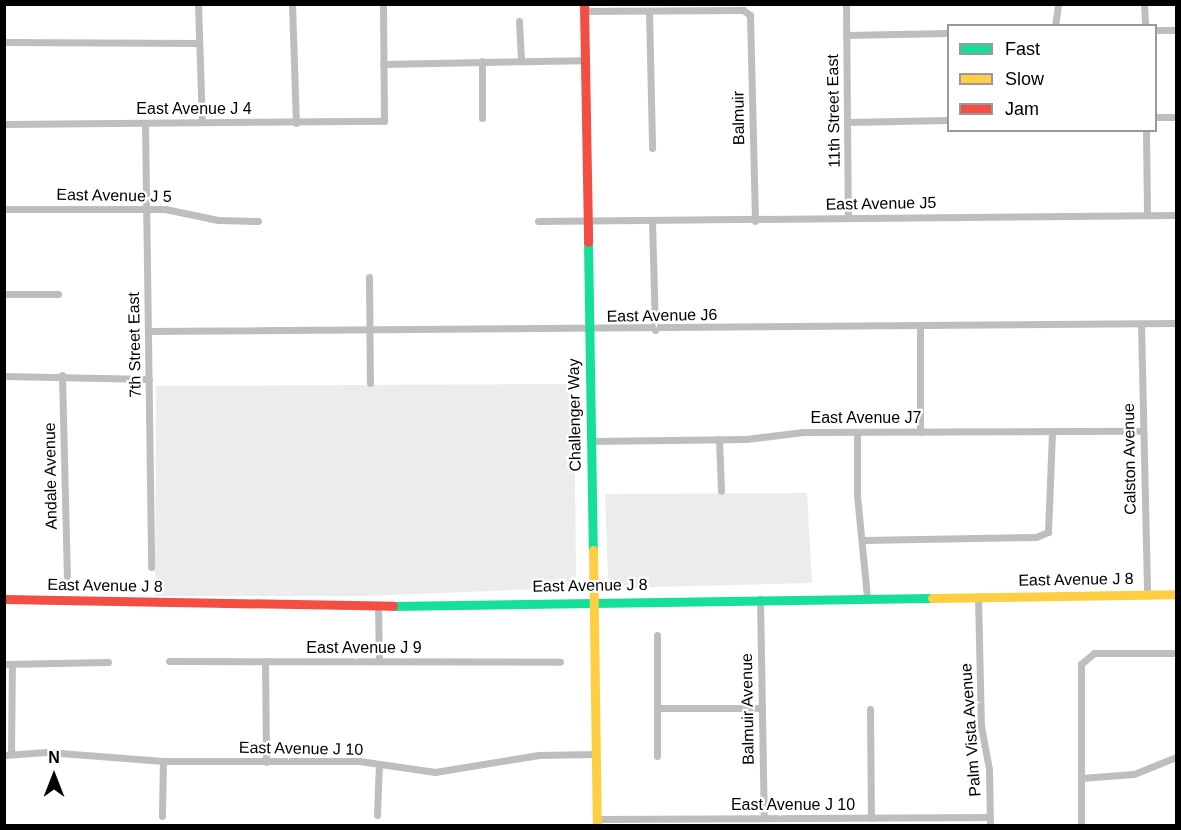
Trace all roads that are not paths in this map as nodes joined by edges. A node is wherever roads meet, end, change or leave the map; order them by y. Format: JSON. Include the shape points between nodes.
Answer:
{"nodes":[{"id":1,"x":198,"y":4,"type":"edge"},
{"id":2,"x":292,"y":4,"type":"edge"},
{"id":3,"x":383,"y":4,"type":"edge"},
{"id":4,"x":846,"y":4,"type":"edge"},
{"id":5,"x":1058,"y":4,"type":"edge"},
{"id":6,"x":1144,"y":4,"type":"edge"},
{"id":7,"x":584,"y":8,"type":"edge"},
{"id":8,"x":649,"y":11,"type":"junction"},
{"id":9,"x":519,"y":21,"type":"dead end"},
{"id":10,"x":1055,"y":24,"type":"edge"},
{"id":11,"x":1145,"y":24,"type":"edge"},
{"id":12,"x":1157,"y":30,"type":"edge"},
{"id":13,"x":1176,"y":30,"type":"edge"},
{"id":14,"x":947,"y":33,"type":"edge"},
{"id":15,"x":846,"y":35,"type":"junction"},
{"id":16,"x":4,"y":42,"type":"edge"},
{"id":17,"x":199,"y":43,"type":"junction"},
{"id":18,"x":521,"y":59,"type":"junction"},
{"id":19,"x":583,"y":60,"type":"junction"},
{"id":20,"x":482,"y":61,"type":"junction"},
{"id":21,"x":383,"y":64,"type":"junction"},
{"id":22,"x":1157,"y":117,"type":"edge"},
{"id":23,"x":1176,"y":117,"type":"edge"},
{"id":24,"x":482,"y":118,"type":"dead end"},
{"id":25,"x":947,"y":120,"type":"edge"},
{"id":26,"x":202,"y":122,"type":"junction"},
{"id":27,"x":847,"y":122,"type":"junction"},
{"id":28,"x":145,"y":123,"type":"junction"},
{"id":29,"x":296,"y":123,"type":"junction"},
{"id":30,"x":4,"y":124,"type":"edge"},
{"id":31,"x":1146,"y":132,"type":"edge"},
{"id":32,"x":652,"y":148,"type":"dead end"},
{"id":33,"x":4,"y":209,"type":"edge"},
{"id":34,"x":147,"y":209,"type":"junction"},
{"id":35,"x":1147,"y":214,"type":"junction"},
{"id":36,"x":1176,"y":215,"type":"edge"},
{"id":37,"x":848,"y":218,"type":"junction"},
{"id":38,"x":258,"y":221,"type":"dead end"},
{"id":39,"x":538,"y":221,"type":"dead end"},
{"id":40,"x":586,"y":221,"type":"junction"},
{"id":41,"x":652,"y":221,"type":"junction"},
{"id":42,"x":755,"y":221,"type":"junction"},
{"id":43,"x":369,"y":277,"type":"dead end"},
{"id":44,"x":4,"y":294,"type":"edge"},
{"id":45,"x":58,"y":294,"type":"dead end"},
{"id":46,"x":1176,"y":323,"type":"edge"},
{"id":47,"x":1141,"y":324,"type":"junction"},
{"id":48,"x":920,"y":327,"type":"junction"},
{"id":49,"x":655,"y":330,"type":"junction"},
{"id":50,"x":369,"y":331,"type":"junction"},
{"id":51,"x":588,"y":331,"type":"junction"},
{"id":52,"x":148,"y":332,"type":"junction"},
{"id":53,"x":62,"y":375,"type":"junction"},
{"id":54,"x":4,"y":376,"type":"edge"},
{"id":55,"x":149,"y":379,"type":"junction"},
{"id":56,"x":370,"y":383,"type":"dead end"},
{"id":57,"x":1142,"y":431,"type":"junction"},
{"id":58,"x":857,"y":432,"type":"junction"},
{"id":59,"x":920,"y":432,"type":"junction"},
{"id":60,"x":1052,"y":433,"type":"junction"},
{"id":61,"x":719,"y":439,"type":"junction"},
{"id":62,"x":591,"y":441,"type":"junction"},
{"id":63,"x":721,"y":491,"type":"dead end"},
{"id":64,"x":863,"y":540,"type":"junction"},
{"id":65,"x":151,"y":567,"type":"dead end"},
{"id":66,"x":67,"y":576,"type":"dead end"},
{"id":67,"x":1147,"y":594,"type":"junction"},
{"id":68,"x":1176,"y":594,"type":"edge"},
{"id":69,"x":978,"y":596,"type":"junction"},
{"id":70,"x":867,"y":597,"type":"junction"},
{"id":71,"x":4,"y":599,"type":"edge"},
{"id":72,"x":760,"y":599,"type":"junction"},
{"id":73,"x":592,"y":601,"type":"junction"},
{"id":74,"x":378,"y":606,"type":"junction"},
{"id":75,"x":657,"y":635,"type":"dead end"},
{"id":76,"x":1176,"y":653,"type":"edge"},
{"id":77,"x":169,"y":661,"type":"dead end"},
{"id":78,"x":265,"y":661,"type":"junction"},
{"id":79,"x":379,"y":661,"type":"junction"},
{"id":80,"x":108,"y":662,"type":"dead end"},
{"id":81,"x":560,"y":662,"type":"dead end"},
{"id":82,"x":8,"y":664,"type":"edge"},
{"id":83,"x":657,"y":708,"type":"junction"},
{"id":84,"x":762,"y":708,"type":"junction"},
{"id":85,"x":870,"y":709,"type":"dead end"},
{"id":86,"x":596,"y":754,"type":"junction"},
{"id":87,"x":8,"y":755,"type":"edge"},
{"id":88,"x":657,"y":756,"type":"dead end"},
{"id":89,"x":1176,"y":757,"type":"edge"},
{"id":90,"x":162,"y":761,"type":"junction"},
{"id":91,"x":266,"y":762,"type":"junction"},
{"id":92,"x":379,"y":764,"type":"junction"},
{"id":93,"x":1081,"y":778,"type":"junction"},
{"id":94,"x":377,"y":815,"type":"dead end"},
{"id":95,"x":162,"y":816,"type":"dead end"},
{"id":96,"x":990,"y":817,"type":"junction"},
{"id":97,"x":764,"y":818,"type":"junction"},
{"id":98,"x":871,"y":818,"type":"junction"},
{"id":99,"x":597,"y":822,"type":"edge"},
{"id":100,"x":661,"y":822,"type":"edge"},
{"id":101,"x":990,"y":825,"type":"edge"},
{"id":102,"x":1081,"y":825,"type":"edge"}],
"edges":[{"from":1,"to":17,"type":"street"},
{"from":2,"to":29,"type":"street"},
{"from":3,"to":21,"type":"street"},
{"from":4,"to":15,"type":"street","name":"11th Street East"},
{"from":5,"to":10,"type":"street"},
{"from":6,"to":11,"type":"street"},
{"from":7,"to":8,"type":"street"},
{"from":7,"to":19,"type":"street","name":"Challenger Way"},
{"from":8,"to":32,"type":"street"},
{"from":8,"to":42,"type":"street","name":"Balmuir","via":[[743,10],[750,15]]},
{"from":9,"to":18,"type":"street"},
{"from":12,"to":13,"type":"street"},
{"from":14,"to":15,"type":"street"},
{"from":15,"to":27,"type":"street","name":"11th Street East"},
{"from":16,"to":17,"type":"street"},
{"from":17,"to":26,"type":"street"},
{"from":18,"to":19,"type":"street"},
{"from":18,"to":20,"type":"street"},
{"from":19,"to":40,"type":"street","name":"Challenger Way"},
{"from":20,"to":21,"type":"street"},
{"from":20,"to":24,"type":"street"},
{"from":21,"to":29,"type":"street","name":"East Avenue J 4","via":[[384,121]]},
{"from":22,"to":23,"type":"street"},
{"from":25,"to":27,"type":"street"},
{"from":26,"to":28,"type":"street","name":"East Avenue J 4"},
{"from":26,"to":29,"type":"street","name":"East Avenue J 4"},
{"from":27,"to":37,"type":"street","name":"11th Street East"},
{"from":28,"to":30,"type":"street","name":"East Avenue J 4"},
{"from":28,"to":34,"type":"street","name":"7th Street East"},
{"from":31,"to":35,"type":"street"},
{"from":33,"to":34,"type":"street","name":"East Avenue J 5"},
{"from":34,"to":38,"type":"street","name":"East Avenue J 5","via":[[173,209],[218,220]]},
{"from":34,"to":52,"type":"street","name":"7th Street East"},
{"from":35,"to":36,"type":"street","name":"East Avenue J5"},
{"from":35,"to":37,"type":"street","name":"East Avenue J5"},
{"from":37,"to":42,"type":"street","name":"East Avenue J5"},
{"from":39,"to":40,"type":"street"},
{"from":40,"to":41,"type":"street","name":"East Avenue J5"},
{"from":40,"to":51,"type":"street","name":"Challenger Way"},
{"from":41,"to":42,"type":"street","name":"East Avenue J5"},
{"from":41,"to":49,"type":"street"},
{"from":43,"to":50,"type":"street"},
{"from":44,"to":45,"type":"street"},
{"from":46,"to":47,"type":"street","name":"East Avenue J6"},
{"from":47,"to":48,"type":"street","name":"East Avenue J6"},
{"from":47,"to":57,"type":"street","name":"Calston Avenue"},
{"from":48,"to":49,"type":"street","name":"East Avenue J6"},
{"from":48,"to":59,"type":"street"},
{"from":49,"to":51,"type":"street","name":"East Avenue J6"},
{"from":50,"to":51,"type":"street","name":"East Avenue J6"},
{"from":50,"to":52,"type":"street","name":"East Avenue J6"},
{"from":50,"to":56,"type":"street"},
{"from":51,"to":62,"type":"street","name":"Challenger Way"},
{"from":52,"to":55,"type":"street","name":"7th Street East"},
{"from":53,"to":54,"type":"street"},
{"from":53,"to":55,"type":"street"},
{"from":53,"to":66,"type":"street","name":"Andale Avenue"},
{"from":55,"to":65,"type":"street","name":"7th Street East"},
{"from":57,"to":60,"type":"street","name":"East Avenue J7"},
{"from":57,"to":67,"type":"street","name":"Calston Avenue"},
{"from":58,"to":59,"type":"street","name":"East Avenue J7"},
{"from":58,"to":61,"type":"street","name":"East Avenue J7"},
{"from":58,"to":64,"type":"street","via":[[857,495]]},
{"from":59,"to":60,"type":"street","name":"East Avenue J7"},
{"from":60,"to":64,"type":"street","via":[[1048,532],[1036,537]]},
{"from":61,"to":62,"type":"street","name":"East Avenue J7"},
{"from":61,"to":63,"type":"street"},
{"from":62,"to":73,"type":"street","name":"Challenger Way"},
{"from":64,"to":70,"type":"street"},
{"from":67,"to":68,"type":"street","name":"East Avenue J 8"},
{"from":67,"to":69,"type":"street","name":"East Avenue J 8"},
{"from":69,"to":70,"type":"street","name":"East Avenue J 8"},
{"from":69,"to":96,"type":"street","name":"Palm Vista Avenue","via":[[981,726],[989,769]]},
{"from":70,"to":72,"type":"street","name":"East Avenue J 8"},
{"from":71,"to":74,"type":"street","name":"East Avenue J 8"},
{"from":72,"to":73,"type":"street","name":"East Avenue J 8"},
{"from":72,"to":84,"type":"street","name":"Balmuir Avenue"},
{"from":73,"to":74,"type":"street","name":"East Avenue J 8"},
{"from":73,"to":86,"type":"street","name":"Challenger Way"},
{"from":74,"to":79,"type":"street"},
{"from":75,"to":83,"type":"street"},
{"from":76,"to":93,"type":"street","via":[[1094,653],[1085,657],[1081,664]]},
{"from":77,"to":78,"type":"street","name":"East Avenue J 9"},
{"from":78,"to":79,"type":"street","name":"East Avenue J 9"},
{"from":78,"to":91,"type":"street"},
{"from":79,"to":81,"type":"street","name":"East Avenue J 9"},
{"from":80,"to":82,"type":"street"},
{"from":82,"to":87,"type":"street"},
{"from":83,"to":84,"type":"street"},
{"from":83,"to":88,"type":"street"},
{"from":84,"to":97,"type":"street","name":"Balmuir Avenue"},
{"from":85,"to":98,"type":"street"},
{"from":86,"to":92,"type":"street","name":"East Avenue J 10","via":[[539,755],[435,772]]},
{"from":86,"to":99,"type":"street","name":"Challenger Way"},
{"from":87,"to":90,"type":"street","name":"East Avenue J 10","via":[[46,752]]},
{"from":89,"to":93,"type":"street","via":[[1134,774]]},
{"from":90,"to":91,"type":"street","name":"East Avenue J 10"},
{"from":90,"to":95,"type":"street"},
{"from":91,"to":92,"type":"street","name":"East Avenue J 10"},
{"from":92,"to":94,"type":"street"},
{"from":93,"to":102,"type":"street"},
{"from":96,"to":98,"type":"street","name":"East Avenue J 10"},
{"from":96,"to":101,"type":"street","name":"Palm Vista Avenue"},
{"from":97,"to":98,"type":"street","name":"East Avenue J 10"},
{"from":97,"to":100,"type":"street","name":"East Avenue J 10"},
{"from":99,"to":100,"type":"street","name":"East Avenue J 10"}]}
